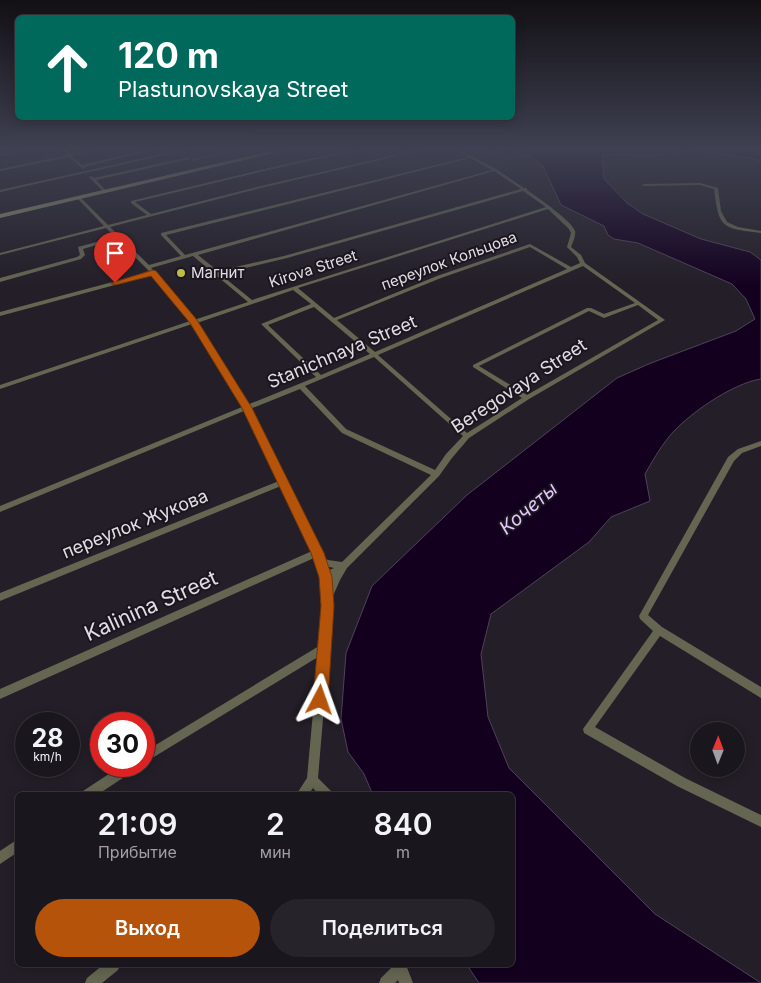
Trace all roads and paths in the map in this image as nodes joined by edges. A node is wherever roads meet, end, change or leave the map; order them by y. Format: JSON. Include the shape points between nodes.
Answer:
{"nodes":[{"id":1,"x":93,"y":195,"type":"edge"},
{"id":2,"x":161,"y":195,"type":"edge"},
{"id":3,"x":230,"y":195,"type":"edge"},
{"id":4,"x":320,"y":195,"type":"edge"},
{"id":5,"x":406,"y":195,"type":"edge"},
{"id":6,"x":505,"y":195,"type":"edge"},
{"id":7,"x":534,"y":195,"type":"edge"},
{"id":8,"x":717,"y":195,"type":"edge"},
{"id":9,"x":79,"y":198,"type":"junction"},
{"id":10,"x":549,"y":207,"type":"junction"},
{"id":11,"x":150,"y":215,"type":"junction"},
{"id":12,"x":0,"y":216,"type":"edge"},
{"id":13,"x":106,"y":226,"type":"junction"},
{"id":14,"x":761,"y":232,"type":"edge"},
{"id":15,"x":118,"y":237,"type":"junction"},
{"id":16,"x":0,"y":254,"type":"edge"},
{"id":17,"x":194,"y":254,"type":"junction"},
{"id":18,"x":184,"y":257,"type":"junction"},
{"id":19,"x":582,"y":264,"type":"junction"},
{"id":20,"x":148,"y":267,"type":"junction"},
{"id":21,"x":571,"y":269,"type":"junction"},
{"id":22,"x":153,"y":273,"type":"junction"},
{"id":23,"x":217,"y":273,"type":"junction"},
{"id":24,"x":0,"y":280,"type":"edge"},
{"id":25,"x":294,"y":288,"type":"junction"},
{"id":26,"x":251,"y":302,"type":"junction"},
{"id":27,"x":637,"y":304,"type":"junction"},
{"id":28,"x":314,"y":305,"type":"junction"},
{"id":29,"x":0,"y":314,"type":"edge"},
{"id":30,"x":333,"y":320,"type":"junction"},
{"id":31,"x":194,"y":322,"type":"junction"},
{"id":32,"x":374,"y":354,"type":"junction"},
{"id":33,"x":320,"y":378,"type":"junction"},
{"id":34,"x":301,"y":386,"type":"junction"},
{"id":35,"x":0,"y":387,"type":"edge"},
{"id":36,"x":527,"y":398,"type":"junction"},
{"id":37,"x":247,"y":408,"type":"junction"},
{"id":38,"x":467,"y":436,"type":"junction"},
{"id":39,"x":761,"y":442,"type":"edge"},
{"id":40,"x":436,"y":474,"type":"junction"},
{"id":41,"x":283,"y":482,"type":"junction"},
{"id":42,"x":0,"y":509,"type":"edge"},
{"id":43,"x":318,"y":556,"type":"junction"},
{"id":44,"x":344,"y":566,"type":"junction"},
{"id":45,"x":325,"y":577,"type":"junction"},
{"id":46,"x":0,"y":597,"type":"edge"},
{"id":47,"x":327,"y":606,"type":"junction"},
{"id":48,"x":659,"y":630,"type":"junction"},
{"id":49,"x":324,"y":648,"type":"junction"},
{"id":50,"x":0,"y":694,"type":"edge"},
{"id":51,"x":761,"y":694,"type":"edge"},
{"id":52,"x":155,"y":751,"type":"edge"},
{"id":53,"x":114,"y":777,"type":"edge"},
{"id":54,"x":312,"y":780,"type":"junction"},
{"id":55,"x":92,"y":792,"type":"edge"},
{"id":56,"x":304,"y":792,"type":"edge"},
{"id":57,"x":323,"y":792,"type":"edge"},
{"id":58,"x":761,"y":821,"type":"edge"},
{"id":59,"x":15,"y":847,"type":"edge"},
{"id":60,"x":0,"y":858,"type":"edge"},
{"id":61,"x":111,"y":967,"type":"edge"},
{"id":62,"x":400,"y":967,"type":"edge"},
{"id":63,"x":92,"y":983,"type":"edge"},
{"id":64,"x":386,"y":983,"type":"edge"},
{"id":65,"x":406,"y":983,"type":"edge"}],
"edges":[{"from":1,"to":9,"type":"street"},
{"from":2,"to":11,"type":"street","via":[[132,202]]},
{"from":3,"to":11,"type":"street"},
{"from":4,"to":18,"type":"street","via":[[163,234]]},
{"from":5,"to":17,"type":"street"},
{"from":6,"to":23,"type":"street"},
{"from":7,"to":10,"type":"street","name":"Beregovaya Street"},
{"from":8,"to":14,"type":"street","via":[[720,218],[725,223],[738,229]]},
{"from":9,"to":12,"type":"street"},
{"from":9,"to":13,"type":"street"},
{"from":10,"to":19,"type":"street","name":"Beregovaya Street","via":[[571,228],[569,247]]},
{"from":10,"to":25,"type":"street","name":"Kirova Street"},
{"from":11,"to":13,"type":"street"},
{"from":13,"to":15,"type":"street"},
{"from":13,"to":16,"type":"street"},
{"from":15,"to":20,"type":"street"},
{"from":15,"to":24,"type":"street","via":[[80,248],[83,255],[79,258]]},
{"from":17,"to":18,"type":"street"},
{"from":17,"to":23,"type":"street"},
{"from":18,"to":20,"type":"street"},
{"from":19,"to":21,"type":"street","name":"Stanichnaya Street"},
{"from":19,"to":27,"type":"street","name":"Beregovaya Street"},
{"from":20,"to":22,"type":"street"},
{"from":21,"to":30,"type":"street","name":"переулок Кольцова","via":[[530,245],[431,280]]},
{"from":21,"to":32,"type":"street","name":"Stanichnaya Street"},
{"from":22,"to":29,"type":"street"},
{"from":22,"to":31,"type":"street"},
{"from":23,"to":26,"type":"street"},
{"from":25,"to":26,"type":"street","name":"Kirova Street"},
{"from":25,"to":28,"type":"street"},
{"from":26,"to":31,"type":"street","name":"Kirova Street"},
{"from":27,"to":36,"type":"street","name":"Beregovaya Street","via":[[662,320]]},
{"from":27,"to":36,"type":"street","via":[[604,316],[589,309],[475,366]]},
{"from":28,"to":30,"type":"street"},
{"from":28,"to":33,"type":"street","via":[[264,324]]},
{"from":30,"to":32,"type":"street"},
{"from":31,"to":35,"type":"street","name":"Kirova Street"},
{"from":31,"to":37,"type":"street"},
{"from":32,"to":33,"type":"street","name":"Stanichnaya Street"},
{"from":32,"to":38,"type":"street"},
{"from":33,"to":34,"type":"street","name":"Stanichnaya Street"},
{"from":34,"to":37,"type":"street","name":"Stanichnaya Street"},
{"from":34,"to":40,"type":"street","via":[[344,432]]},
{"from":36,"to":38,"type":"street","name":"Beregovaya Street"},
{"from":37,"to":41,"type":"street"},
{"from":37,"to":42,"type":"street","name":"Stanichnaya Street"},
{"from":38,"to":40,"type":"street","name":"Beregovaya Street"},
{"from":39,"to":48,"type":"street","via":[[740,451],[731,459],[643,616]]},
{"from":40,"to":44,"type":"street","name":"Beregovaya Street"},
{"from":41,"to":43,"type":"street"},
{"from":41,"to":46,"type":"street","name":"переулок Жукова"},
{"from":43,"to":44,"type":"street","via":[[327,563]]},
{"from":43,"to":45,"type":"street"},
{"from":43,"to":50,"type":"street","name":"Kalinina Street"},
{"from":44,"to":45,"type":"street","name":"Beregovaya Street"},
{"from":44,"to":47,"type":"street","via":[[331,587]]},
{"from":45,"to":47,"type":"street"},
{"from":47,"to":49,"type":"street"},
{"from":48,"to":51,"type":"street"},
{"from":48,"to":58,"type":"street","via":[[588,729],[681,782]]},
{"from":49,"to":52,"type":"street"},
{"from":49,"to":54,"type":"street"},
{"from":53,"to":55,"type":"street"},
{"from":54,"to":56,"type":"street"},
{"from":54,"to":57,"type":"street"},
{"from":59,"to":60,"type":"street"},
{"from":61,"to":63,"type":"street"},
{"from":62,"to":64,"type":"street"},
{"from":62,"to":65,"type":"street"}]}
